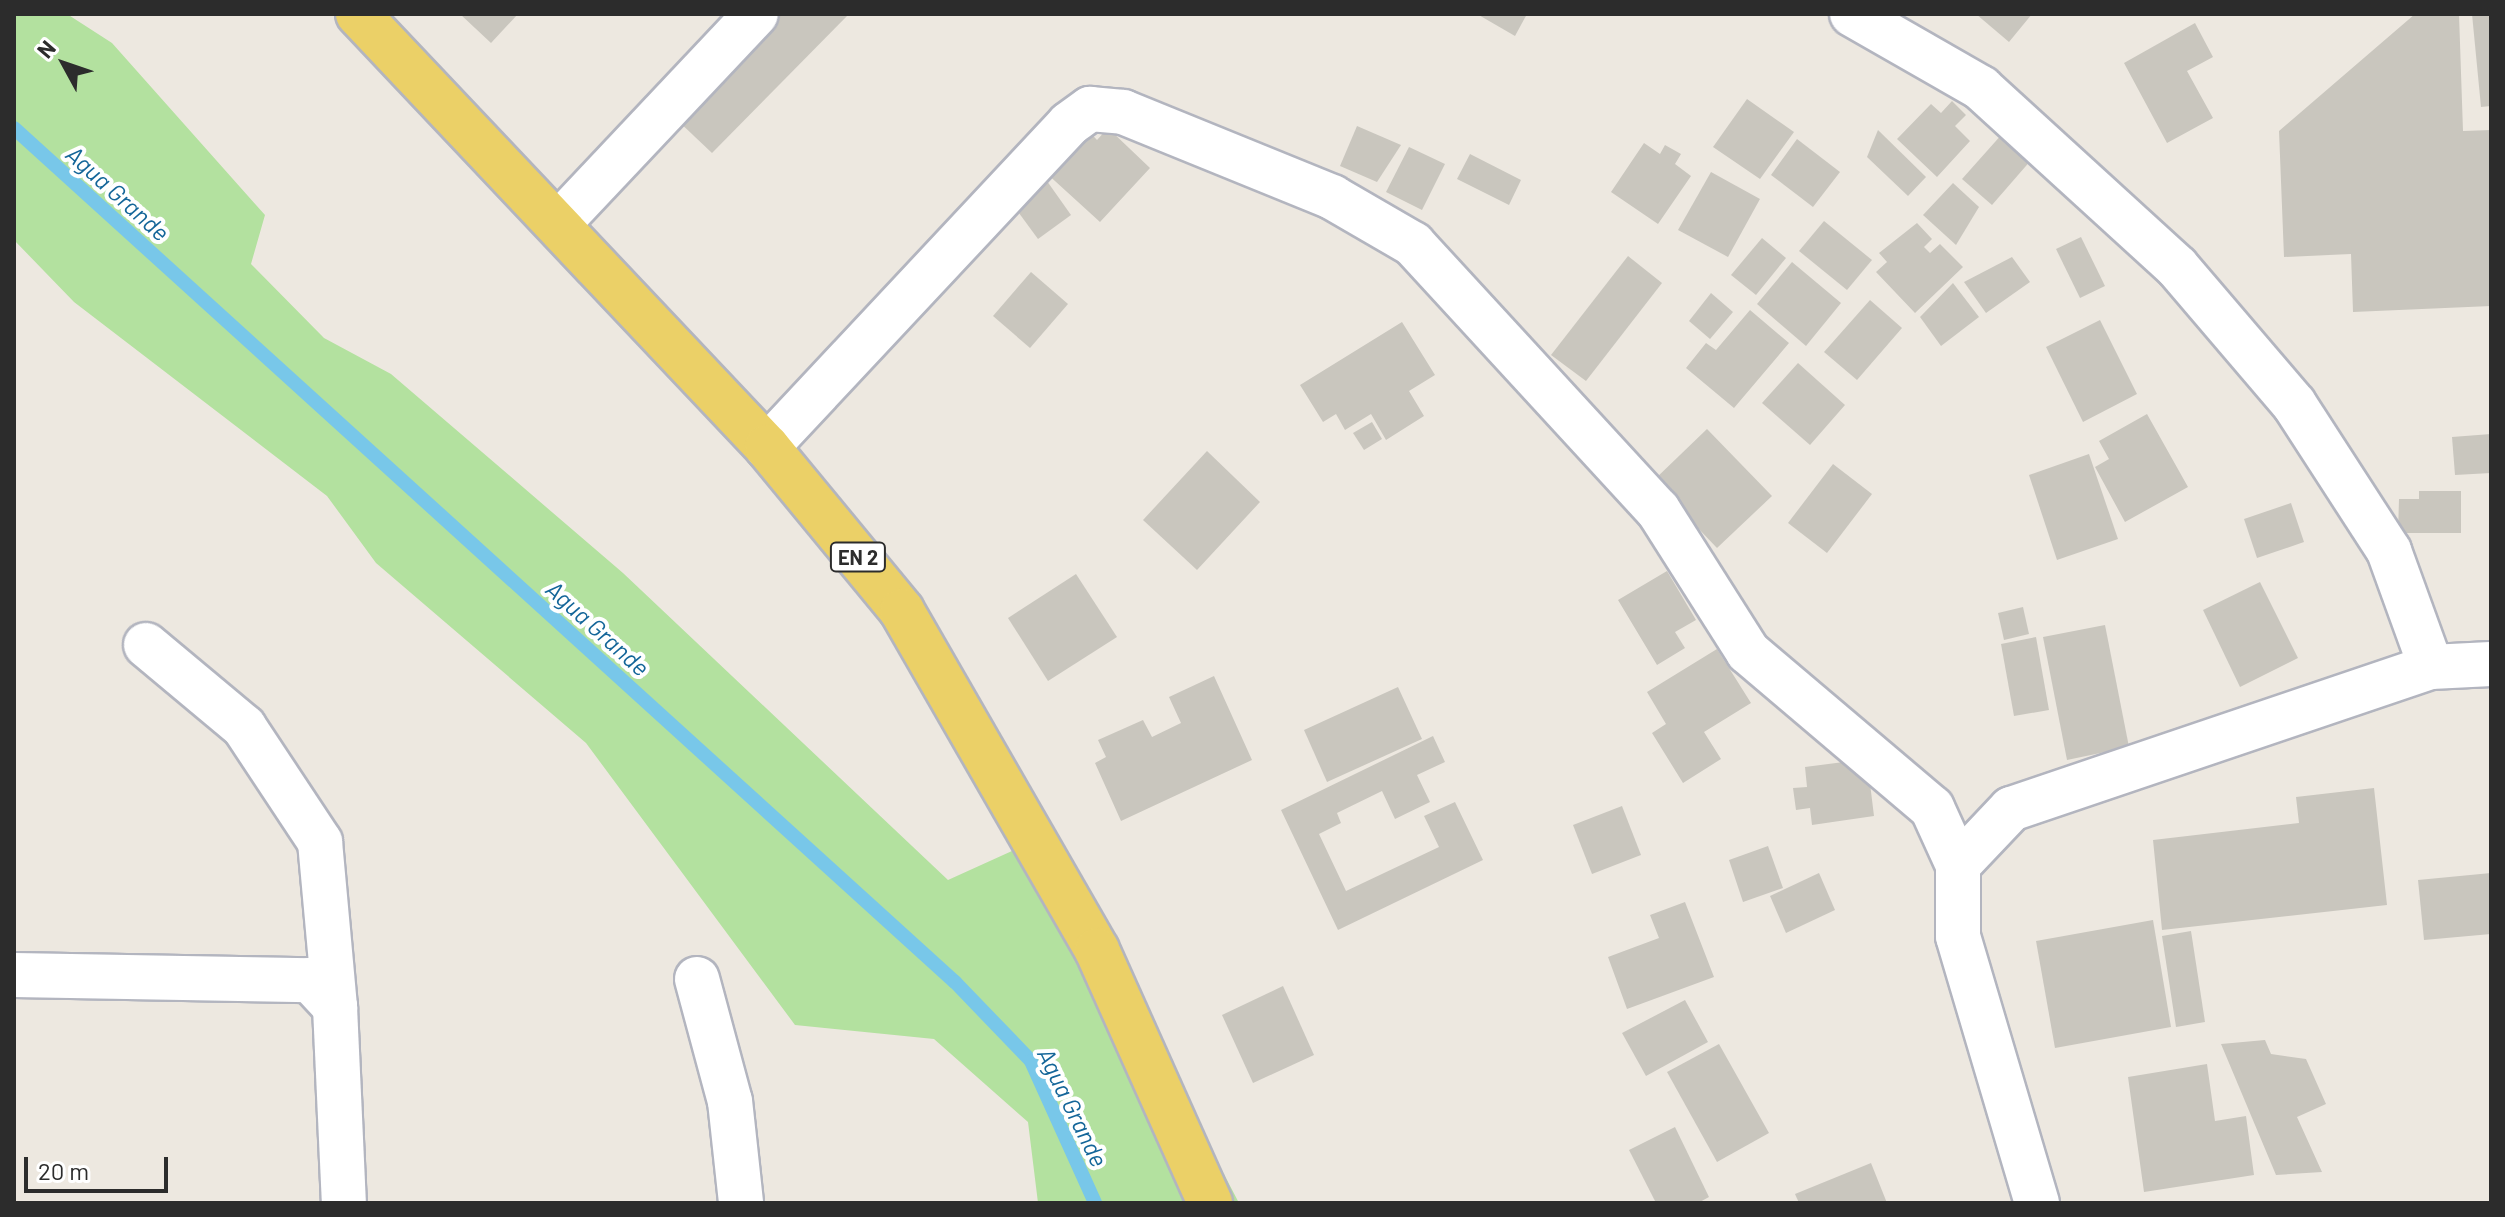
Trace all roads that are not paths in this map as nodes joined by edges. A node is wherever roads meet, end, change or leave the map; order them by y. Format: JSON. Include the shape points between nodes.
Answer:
{"nodes":[{"id":1,"x":358,"y":14,"type":"edge"},
{"id":2,"x":756,"y":14,"type":"edge"},
{"id":3,"x":1852,"y":14,"type":"edge"},
{"id":4,"x":559,"y":223,"type":"junction"},
{"id":5,"x":767,"y":447,"type":"junction"},
{"id":6,"x":146,"y":645,"type":"dead end"},
{"id":7,"x":2491,"y":664,"type":"edge"},
{"id":8,"x":2431,"y":667,"type":"junction"},
{"id":9,"x":1958,"y":865,"type":"junction"},
{"id":10,"x":14,"y":975,"type":"edge"},
{"id":11,"x":697,"y":979,"type":"dead end"},
{"id":12,"x":335,"y":1007,"type":"junction"},
{"id":13,"x":344,"y":1203,"type":"edge"},
{"id":14,"x":741,"y":1203,"type":"edge"},
{"id":15,"x":1210,"y":1203,"type":"edge"},
{"id":16,"x":2037,"y":1203,"type":"edge"}],
"edges":[{"from":1,"to":4,"type":"main road","number":"EN 2"},
{"from":2,"to":4,"type":"street"},
{"from":3,"to":8,"type":"street","via":[[1981,88],[2177,267],[2294,404],[2389,551]]},
{"from":4,"to":5,"type":"main road","number":"EN 2"},
{"from":5,"to":9,"type":"street","via":[[1069,124],[1090,109],[1123,112],[1332,197],[1413,244],[1658,510],[1748,652],[1932,808]]},
{"from":5,"to":15,"type":"main road","number":"EN 2","via":[[902,611],[1097,950]]},
{"from":6,"to":12,"type":"street","via":[[244,727],[320,842]]},
{"from":7,"to":8,"type":"street"},
{"from":8,"to":9,"type":"street","via":[[2011,809]]},
{"from":9,"to":16,"type":"street","via":[[1958,936]]},
{"from":10,"to":12,"type":"street","via":[[310,980]]},
{"from":11,"to":14,"type":"street","via":[[730,1101]]},
{"from":12,"to":13,"type":"street"}]}
